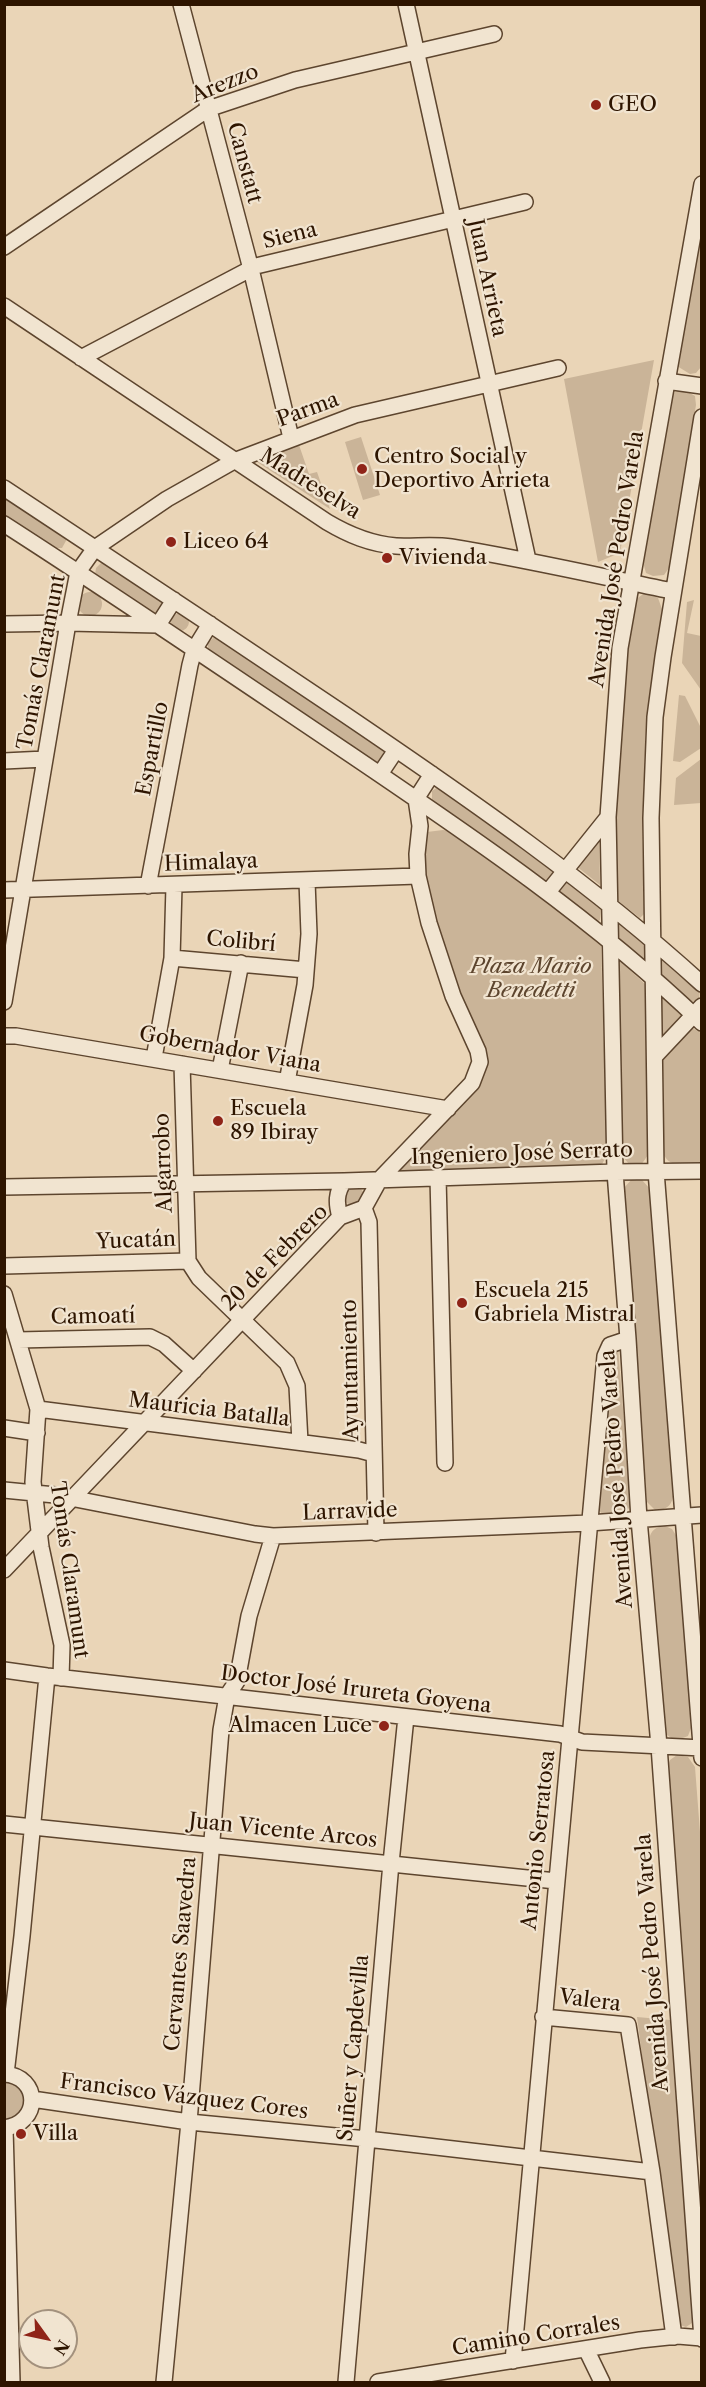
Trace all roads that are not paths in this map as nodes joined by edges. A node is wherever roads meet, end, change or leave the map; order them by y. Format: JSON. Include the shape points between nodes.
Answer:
{"nodes":[{"id":1,"x":181,"y":4,"type":"edge"},
{"id":2,"x":406,"y":4,"type":"edge"},
{"id":3,"x":494,"y":34,"type":"dead end"},
{"id":4,"x":416,"y":51,"type":"junction"},
{"id":5,"x":208,"y":109,"type":"junction"},
{"id":6,"x":702,"y":184,"type":"edge"},
{"id":7,"x":525,"y":202,"type":"dead end"},
{"id":8,"x":453,"y":218,"type":"junction"},
{"id":9,"x":4,"y":247,"type":"edge"},
{"id":10,"x":251,"y":269,"type":"junction"},
{"id":11,"x":4,"y":306,"type":"edge"},
{"id":12,"x":81,"y":358,"type":"junction"},
{"id":13,"x":558,"y":368,"type":"dead end"},
{"id":14,"x":666,"y":381,"type":"junction"},
{"id":15,"x":487,"y":384,"type":"junction"},
{"id":16,"x":702,"y":386,"type":"edge"},
{"id":17,"x":702,"y":417,"type":"edge"},
{"id":18,"x":291,"y":438,"type":"junction"},
{"id":19,"x":234,"y":461,"type":"junction"},
{"id":20,"x":4,"y":488,"type":"edge"},
{"id":21,"x":4,"y":524,"type":"edge"},
{"id":22,"x":95,"y":548,"type":"junction"},
{"id":23,"x":528,"y":560,"type":"junction"},
{"id":24,"x":78,"y":572,"type":"junction"},
{"id":25,"x":630,"y":582,"type":"junction"},
{"id":26,"x":672,"y":591,"type":"junction"},
{"id":27,"x":174,"y":600,"type":"junction"},
{"id":28,"x":68,"y":622,"type":"junction"},
{"id":29,"x":4,"y":624,"type":"edge"},
{"id":30,"x":210,"y":624,"type":"junction"},
{"id":31,"x":158,"y":625,"type":"junction"},
{"id":32,"x":194,"y":650,"type":"junction"},
{"id":33,"x":396,"y":750,"type":"junction"},
{"id":34,"x":45,"y":759,"type":"junction"},
{"id":35,"x":4,"y":761,"type":"edge"},
{"id":36,"x":380,"y":774,"type":"junction"},
{"id":37,"x":432,"y":774,"type":"junction"},
{"id":38,"x":416,"y":799,"type":"junction"},
{"id":39,"x":608,"y":818,"type":"junction"},
{"id":40,"x":566,"y":870,"type":"junction"},
{"id":41,"x":418,"y":876,"type":"junction"},
{"id":42,"x":307,"y":881,"type":"junction"},
{"id":43,"x":148,"y":886,"type":"junction"},
{"id":44,"x":174,"y":886,"type":"junction"},
{"id":45,"x":24,"y":890,"type":"junction"},
{"id":46,"x":4,"y":891,"type":"edge"},
{"id":47,"x":548,"y":892,"type":"junction"},
{"id":48,"x":609,"y":904,"type":"junction"},
{"id":49,"x":652,"y":939,"type":"junction"},
{"id":50,"x":609,"y":941,"type":"junction"},
{"id":51,"x":172,"y":958,"type":"junction"},
{"id":52,"x":241,"y":963,"type":"junction"},
{"id":53,"x":306,"y":970,"type":"junction"},
{"id":54,"x":653,"y":979,"type":"junction"},
{"id":55,"x":702,"y":984,"type":"edge"},
{"id":56,"x":4,"y":1002,"type":"edge"},
{"id":57,"x":699,"y":1015,"type":"edge"},
{"id":58,"x":4,"y":1036,"type":"edge"},
{"id":59,"x":655,"y":1056,"type":"junction"},
{"id":60,"x":154,"y":1058,"type":"junction"},
{"id":61,"x":182,"y":1064,"type":"junction"},
{"id":62,"x":220,"y":1070,"type":"junction"},
{"id":63,"x":287,"y":1082,"type":"junction"},
{"id":64,"x":448,"y":1109,"type":"junction"},
{"id":65,"x":656,"y":1171,"type":"junction"},
{"id":66,"x":702,"y":1171,"type":"edge"},
{"id":67,"x":615,"y":1172,"type":"junction"},
{"id":68,"x":438,"y":1177,"type":"junction"},
{"id":69,"x":380,"y":1179,"type":"junction"},
{"id":70,"x":344,"y":1181,"type":"junction"},
{"id":71,"x":185,"y":1184,"type":"junction"},
{"id":72,"x":4,"y":1187,"type":"edge"},
{"id":73,"x":364,"y":1208,"type":"junction"},
{"id":74,"x":340,"y":1217,"type":"junction"},
{"id":75,"x":188,"y":1261,"type":"junction"},
{"id":76,"x":4,"y":1266,"type":"edge"},
{"id":77,"x":4,"y":1294,"type":"edge"},
{"id":78,"x":243,"y":1320,"type":"junction"},
{"id":79,"x":628,"y":1339,"type":"junction"},
{"id":80,"x":18,"y":1340,"type":"junction"},
{"id":81,"x":194,"y":1371,"type":"junction"},
{"id":82,"x":38,"y":1410,"type":"junction"},
{"id":83,"x":145,"y":1423,"type":"junction"},
{"id":84,"x":4,"y":1428,"type":"edge"},
{"id":85,"x":37,"y":1434,"type":"junction"},
{"id":86,"x":300,"y":1442,"type":"junction"},
{"id":87,"x":374,"y":1454,"type":"junction"},
{"id":88,"x":445,"y":1463,"type":"dead end"},
{"id":89,"x":4,"y":1490,"type":"edge"},
{"id":90,"x":34,"y":1492,"type":"junction"},
{"id":91,"x":73,"y":1499,"type":"junction"},
{"id":92,"x":702,"y":1515,"type":"edge"},
{"id":93,"x":683,"y":1517,"type":"junction"},
{"id":94,"x":639,"y":1519,"type":"junction"},
{"id":95,"x":589,"y":1523,"type":"junction"},
{"id":96,"x":39,"y":1533,"type":"junction"},
{"id":97,"x":376,"y":1533,"type":"junction"},
{"id":98,"x":273,"y":1536,"type":"junction"},
{"id":99,"x":4,"y":1570,"type":"edge"},
{"id":100,"x":4,"y":1670,"type":"edge"},
{"id":101,"x":54,"y":1677,"type":"junction"},
{"id":102,"x":227,"y":1696,"type":"junction"},
{"id":103,"x":406,"y":1716,"type":"junction"},
{"id":104,"x":570,"y":1737,"type":"junction"},
{"id":105,"x":659,"y":1746,"type":"junction"},
{"id":106,"x":701,"y":1748,"type":"edge"},
{"id":107,"x":702,"y":1758,"type":"edge"},
{"id":108,"x":4,"y":1824,"type":"edge"},
{"id":109,"x":31,"y":1828,"type":"junction"},
{"id":110,"x":212,"y":1845,"type":"junction"},
{"id":111,"x":391,"y":1863,"type":"junction"},
{"id":112,"x":556,"y":1881,"type":"junction"},
{"id":113,"x":543,"y":2017,"type":"junction"},
{"id":114,"x":5,"y":2074,"type":"edge"},
{"id":115,"x":32,"y":2099,"type":"junction"},
{"id":116,"x":189,"y":2122,"type":"junction"},
{"id":117,"x":5,"y":2128,"type":"edge"},
{"id":118,"x":367,"y":2139,"type":"junction"},
{"id":119,"x":530,"y":2158,"type":"junction"},
{"id":120,"x":652,"y":2172,"type":"junction"},
{"id":121,"x":695,"y":2180,"type":"edge"},
{"id":122,"x":7,"y":2286,"type":"edge"},
{"id":123,"x":674,"y":2337,"type":"junction"},
{"id":124,"x":701,"y":2338,"type":"edge"},
{"id":125,"x":586,"y":2349,"type":"junction"},
{"id":126,"x":513,"y":2361,"type":"junction"},
{"id":127,"x":12,"y":2382,"type":"edge"},
{"id":128,"x":164,"y":2382,"type":"edge"},
{"id":129,"x":346,"y":2382,"type":"edge"},
{"id":130,"x":378,"y":2382,"type":"edge"},
{"id":131,"x":602,"y":2382,"type":"edge"}],
"edges":[{"from":1,"to":5,"type":"street","name":"Canstatt"},
{"from":2,"to":4,"type":"street","name":"Juan Arrieta"},
{"from":3,"to":4,"type":"street","name":"Arezzo"},
{"from":4,"to":5,"type":"street","name":"Arezzo","via":[[295,80]]},
{"from":4,"to":8,"type":"street","name":"Juan Arrieta"},
{"from":5,"to":9,"type":"street","name":"Arezzo"},
{"from":5,"to":10,"type":"street","name":"Canstatt"},
{"from":6,"to":14,"type":"street","name":"Avenida José Pedro Varela"},
{"from":7,"to":8,"type":"street","name":"Siena"},
{"from":8,"to":10,"type":"street","name":"Siena"},
{"from":8,"to":15,"type":"street","name":"Juan Arrieta"},
{"from":10,"to":12,"type":"street","name":"Siena"},
{"from":10,"to":18,"type":"street","name":"Canstatt"},
{"from":11,"to":12,"type":"street","name":"Madreselva"},
{"from":12,"to":19,"type":"street","name":"Madreselva"},
{"from":13,"to":15,"type":"street","name":"Parma"},
{"from":14,"to":16,"type":"street"},
{"from":14,"to":25,"type":"street","name":"Avenida José Pedro Varela"},
{"from":15,"to":18,"type":"street","name":"Parma","via":[[355,415]]},
{"from":15,"to":23,"type":"street","name":"Juan Arrieta"},
{"from":17,"to":26,"type":"street"},
{"from":18,"to":19,"type":"street","name":"Parma"},
{"from":19,"to":22,"type":"street","name":"Parma","via":[[167,499]]},
{"from":19,"to":23,"type":"street","name":"Madreselva","via":[[355,537],[378,544],[447,546]]},
{"from":20,"to":22,"type":"street"},
{"from":21,"to":24,"type":"street"},
{"from":22,"to":24,"type":"street","name":"Tomás Claramunt"},
{"from":22,"to":27,"type":"street"},
{"from":23,"to":25,"type":"street","name":"Madreselva"},
{"from":24,"to":28,"type":"street","name":"Tomás Claramunt"},
{"from":24,"to":31,"type":"street"},
{"from":25,"to":26,"type":"street","name":"Madreselva"},
{"from":25,"to":39,"type":"street","name":"Avenida José Pedro Varela"},
{"from":26,"to":49,"type":"street","via":[[652,777]]},
{"from":27,"to":30,"type":"street"},
{"from":27,"to":31,"type":"street"},
{"from":28,"to":29,"type":"street"},
{"from":28,"to":31,"type":"street"},
{"from":28,"to":34,"type":"street","name":"Tomás Claramunt"},
{"from":30,"to":32,"type":"street","name":"Espartillo"},
{"from":30,"to":33,"type":"street"},
{"from":31,"to":32,"type":"street"},
{"from":32,"to":36,"type":"street"},
{"from":32,"to":43,"type":"street","name":"Espartillo"},
{"from":33,"to":36,"type":"street"},
{"from":33,"to":37,"type":"street"},
{"from":34,"to":35,"type":"street"},
{"from":34,"to":45,"type":"street","name":"Tomás Claramunt"},
{"from":36,"to":38,"type":"street"},
{"from":37,"to":38,"type":"street"},
{"from":37,"to":40,"type":"street"},
{"from":38,"to":41,"type":"street","via":[[420,826]]},
{"from":38,"to":47,"type":"street"},
{"from":39,"to":40,"type":"street"},
{"from":39,"to":48,"type":"street","name":"Avenida José Pedro Varela"},
{"from":40,"to":47,"type":"street"},
{"from":40,"to":48,"type":"street"},
{"from":41,"to":42,"type":"street","name":"Himalaya"},
{"from":41,"to":64,"type":"street","via":[[437,950],[480,1062],[472,1083]]},
{"from":42,"to":44,"type":"street","name":"Himalaya"},
{"from":42,"to":53,"type":"street"},
{"from":43,"to":44,"type":"street","name":"Himalaya"},
{"from":43,"to":45,"type":"street","name":"Himalaya"},
{"from":44,"to":51,"type":"street"},
{"from":45,"to":46,"type":"street","name":"Himalaya"},
{"from":45,"to":56,"type":"street","name":"Tomás Claramunt"},
{"from":47,"to":50,"type":"street"},
{"from":48,"to":49,"type":"street"},
{"from":48,"to":50,"type":"street","name":"Avenida José Pedro Varela"},
{"from":49,"to":54,"type":"street"},
{"from":49,"to":55,"type":"street"},
{"from":50,"to":54,"type":"street"},
{"from":50,"to":67,"type":"street","name":"Avenida José Pedro Varela"},
{"from":51,"to":52,"type":"street","name":"Colibrí"},
{"from":51,"to":60,"type":"street"},
{"from":52,"to":53,"type":"street","name":"Colibrí"},
{"from":52,"to":62,"type":"street"},
{"from":53,"to":63,"type":"street"},
{"from":54,"to":57,"type":"street"},
{"from":54,"to":59,"type":"street"},
{"from":57,"to":59,"type":"street"},
{"from":58,"to":60,"type":"street","name":"Gobernador Viana"},
{"from":59,"to":65,"type":"street"},
{"from":60,"to":61,"type":"street","name":"Gobernador Viana"},
{"from":61,"to":62,"type":"street","name":"Gobernador Viana"},
{"from":61,"to":71,"type":"street","name":"Algarrobo"},
{"from":62,"to":63,"type":"street","name":"Gobernador Viana"},
{"from":63,"to":64,"type":"street","name":"Gobernador Viana"},
{"from":64,"to":69,"type":"street"},
{"from":65,"to":66,"type":"street","name":"Ingeniero José Serrato"},
{"from":65,"to":67,"type":"street","name":"Ingeniero José Serrato"},
{"from":65,"to":93,"type":"street"},
{"from":67,"to":68,"type":"street","name":"Ingeniero José Serrato"},
{"from":67,"to":79,"type":"street","name":"Avenida José Pedro Varela"},
{"from":68,"to":69,"type":"street","name":"Ingeniero José Serrato"},
{"from":68,"to":88,"type":"street"},
{"from":69,"to":70,"type":"street","name":"Ingeniero José Serrato"},
{"from":69,"to":73,"type":"street"},
{"from":70,"to":71,"type":"street","name":"Ingeniero José Serrato"},
{"from":70,"to":74,"type":"street","via":[[338,1196]]},
{"from":71,"to":72,"type":"street","name":"Ingeniero José Serrato"},
{"from":71,"to":75,"type":"street","name":"Algarrobo"},
{"from":73,"to":74,"type":"street","name":"20 de Febrero"},
{"from":73,"to":87,"type":"street","name":"Ayuntamiento","via":[[369,1222]]},
{"from":74,"to":78,"type":"street","name":"20 de Febrero"},
{"from":75,"to":76,"type":"street","name":"Yucatán"},
{"from":75,"to":78,"type":"street","name":"Yucatán","via":[[199,1278]]},
{"from":77,"to":80,"type":"street","name":"Tomás Claramunt"},
{"from":78,"to":81,"type":"street","name":"20 de Febrero"},
{"from":78,"to":86,"type":"street","name":"Yucatán","via":[[293,1373]]},
{"from":79,"to":94,"type":"street","name":"Avenida José Pedro Varela"},
{"from":79,"to":95,"type":"street","name":"Antonio Serratosa","via":[[610,1344],[605,1356]]},
{"from":80,"to":81,"type":"street","name":"Camoatí","via":[[150,1337],[164,1344]]},
{"from":80,"to":82,"type":"street","name":"Tomás Claramunt"},
{"from":81,"to":83,"type":"street","name":"20 de Febrero"},
{"from":82,"to":83,"type":"street","name":"Mauricia Batalla"},
{"from":82,"to":85,"type":"street","name":"Tomás Claramunt"},
{"from":83,"to":86,"type":"street","name":"Mauricia Batalla"},
{"from":83,"to":91,"type":"street","name":"20 de Febrero"},
{"from":84,"to":85,"type":"street"},
{"from":85,"to":90,"type":"street","name":"Tomás Claramunt"},
{"from":86,"to":87,"type":"street","name":"Mauricia Batalla"},
{"from":87,"to":97,"type":"street","name":"Ayuntamiento"},
{"from":89,"to":90,"type":"street","name":"Larravide"},
{"from":90,"to":91,"type":"street","name":"Larravide"},
{"from":90,"to":96,"type":"street","name":"Tomás Claramunt"},
{"from":91,"to":96,"type":"street","name":"20 de Febrero"},
{"from":91,"to":98,"type":"street","name":"Larravide"},
{"from":92,"to":93,"type":"street","name":"Larravide"},
{"from":93,"to":94,"type":"street","name":"Larravide"},
{"from":93,"to":106,"type":"street"},
{"from":94,"to":95,"type":"street","name":"Larravide"},
{"from":94,"to":105,"type":"street","name":"Avenida José Pedro Varela"},
{"from":95,"to":97,"type":"street","name":"Larravide"},
{"from":95,"to":104,"type":"street","name":"Antonio Serratosa"},
{"from":96,"to":99,"type":"street","name":"20 de Febrero"},
{"from":96,"to":101,"type":"street","name":"Tomás Claramunt","via":[[62,1645]]},
{"from":97,"to":98,"type":"street","name":"Larravide"},
{"from":98,"to":102,"type":"street","name":"Cervantes Saavedra","via":[[249,1616],[237,1682]]},
{"from":100,"to":101,"type":"street","name":"Doctor José Irureta Goyena"},
{"from":101,"to":102,"type":"street","name":"Doctor José Irureta Goyena"},
{"from":101,"to":109,"type":"street","name":"Tomás Claramunt"},
{"from":102,"to":103,"type":"street","name":"Doctor José Irureta Goyena"},
{"from":102,"to":110,"type":"street","name":"Cervantes Saavedra"},
{"from":103,"to":104,"type":"street","name":"Doctor José Irureta Goyena"},
{"from":103,"to":111,"type":"street","name":"Suñer y Capdevilla"},
{"from":104,"to":105,"type":"street","name":"Doctor José Irureta Goyena","via":[[582,1742]]},
{"from":104,"to":112,"type":"street","name":"Antonio Serratosa"},
{"from":105,"to":106,"type":"street","name":"Doctor José Irureta Goyena"},
{"from":105,"to":121,"type":"street","name":"Avenida José Pedro Varela"},
{"from":106,"to":107,"type":"street"},
{"from":108,"to":109,"type":"street","name":"Juan Vicente Arcos"},
{"from":109,"to":110,"type":"street","name":"Juan Vicente Arcos"},
{"from":109,"to":114,"type":"street","name":"Tomás Claramunt"},
{"from":110,"to":111,"type":"street","name":"Juan Vicente Arcos"},
{"from":110,"to":116,"type":"street","name":"Cervantes Saavedra"},
{"from":111,"to":112,"type":"street","name":"Juan Vicente Arcos"},
{"from":111,"to":118,"type":"street","name":"Suñer y Capdevilla"},
{"from":112,"to":113,"type":"street","name":"Antonio Serratosa"},
{"from":113,"to":119,"type":"street","name":"Antonio Serratosa"},
{"from":113,"to":120,"type":"street","name":"Valera","via":[[628,2025]]},
{"from":114,"to":115,"type":"street","name":"Tomás Claramunt","via":[[24,2081]]},
{"from":115,"to":116,"type":"street","name":"Francisco Vázquez Cores"},
{"from":115,"to":117,"type":"street","via":[[25,2119]]},
{"from":116,"to":118,"type":"street","name":"Francisco Vázquez Cores"},
{"from":116,"to":128,"type":"street","name":"Cervantes Saavedra"},
{"from":117,"to":122,"type":"street"},
{"from":118,"to":119,"type":"street","name":"Francisco Vázquez Cores"},
{"from":118,"to":129,"type":"street","name":"Suñer y Capdevilla"},
{"from":119,"to":120,"type":"street","name":"Francisco Vázquez Cores"},
{"from":119,"to":126,"type":"street","name":"Antonio Serratosa"},
{"from":120,"to":123,"type":"street"},
{"from":121,"to":124,"type":"street","name":"Avenida José Pedro Varela"},
{"from":122,"to":127,"type":"street"},
{"from":123,"to":124,"type":"street","name":"Camino Corrales"},
{"from":123,"to":125,"type":"street","name":"Camino Corrales"},
{"from":125,"to":126,"type":"street","name":"Camino Corrales"},
{"from":125,"to":131,"type":"street"},
{"from":126,"to":130,"type":"street","name":"Camino Corrales"}]}
